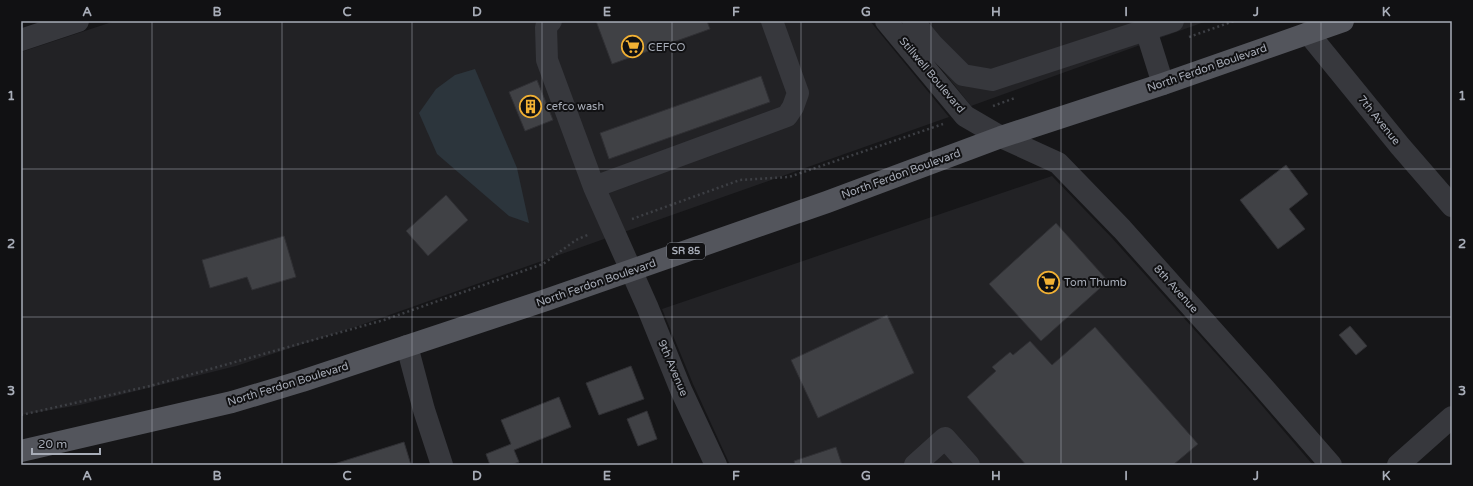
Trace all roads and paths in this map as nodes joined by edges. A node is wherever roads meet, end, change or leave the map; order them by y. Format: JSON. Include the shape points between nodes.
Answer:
{"nodes":[{"id":1,"x":78,"y":21,"type":"edge"},
{"id":2,"x":551,"y":21,"type":"edge"},
{"id":3,"x":772,"y":21,"type":"edge"},
{"id":4,"x":886,"y":21,"type":"edge"},
{"id":5,"x":913,"y":21,"type":"edge"},
{"id":6,"x":1173,"y":21,"type":"edge"},
{"id":7,"x":1343,"y":21,"type":"edge"},
{"id":8,"x":1311,"y":28,"type":"edge"},
{"id":9,"x":1146,"y":30,"type":"junction"},
{"id":10,"x":21,"y":40,"type":"edge"},
{"id":11,"x":1163,"y":84,"type":"junction"},
{"id":12,"x":1001,"y":137,"type":"junction"},
{"id":13,"x":594,"y":187,"type":"junction"},
{"id":14,"x":1452,"y":206,"type":"edge"},
{"id":15,"x":631,"y":271,"type":"junction"},
{"id":16,"x":407,"y":346,"type":"junction"},
{"id":17,"x":1452,"y":417,"type":"edge"},
{"id":18,"x":21,"y":451,"type":"edge"},
{"id":19,"x":442,"y":465,"type":"edge"},
{"id":20,"x":716,"y":465,"type":"edge"},
{"id":21,"x":915,"y":465,"type":"edge"},
{"id":22,"x":969,"y":465,"type":"edge"},
{"id":23,"x":1331,"y":465,"type":"edge"},
{"id":24,"x":1398,"y":465,"type":"edge"}],
"edges":[{"from":1,"to":10,"type":"street"},
{"from":2,"to":13,"type":"street","name":"9th Avenue","via":[[546,27],[547,60]]},
{"from":3,"to":13,"type":"street","via":[[798,93],[787,116]]},
{"from":4,"to":12,"type":"street","name":"Stillwell Boulevard","via":[[965,116]]},
{"from":5,"to":9,"type":"street","via":[[963,75],[992,80]]},
{"from":6,"to":9,"type":"street"},
{"from":7,"to":8,"type":"main road","name":"North Ferdon Boulevard","number":"SR 85"},
{"from":8,"to":11,"type":"main road","name":"North Ferdon Boulevard","number":"SR 85"},
{"from":8,"to":14,"type":"street","name":"7th Avenue","via":[[1400,146]]},
{"from":9,"to":11,"type":"street"},
{"from":11,"to":12,"type":"main road","name":"North Ferdon Boulevard","number":"SR 85"},
{"from":12,"to":15,"type":"main road","name":"North Ferdon Boulevard","number":"SR 85"},
{"from":12,"to":23,"type":"street","name":"8th Avenue","via":[[1058,163],[1122,229]]},
{"from":13,"to":15,"type":"street","name":"9th Avenue"},
{"from":15,"to":16,"type":"main road","name":"North Ferdon Boulevard","number":"SR 85"},
{"from":15,"to":20,"type":"street","name":"9th Avenue"},
{"from":16,"to":18,"type":"main road","name":"North Ferdon Boulevard","number":"SR 85","via":[[232,402]]},
{"from":16,"to":19,"type":"street"},
{"from":17,"to":24,"type":"street"},
{"from":21,"to":22,"type":"street","via":[[945,438]]}]}
